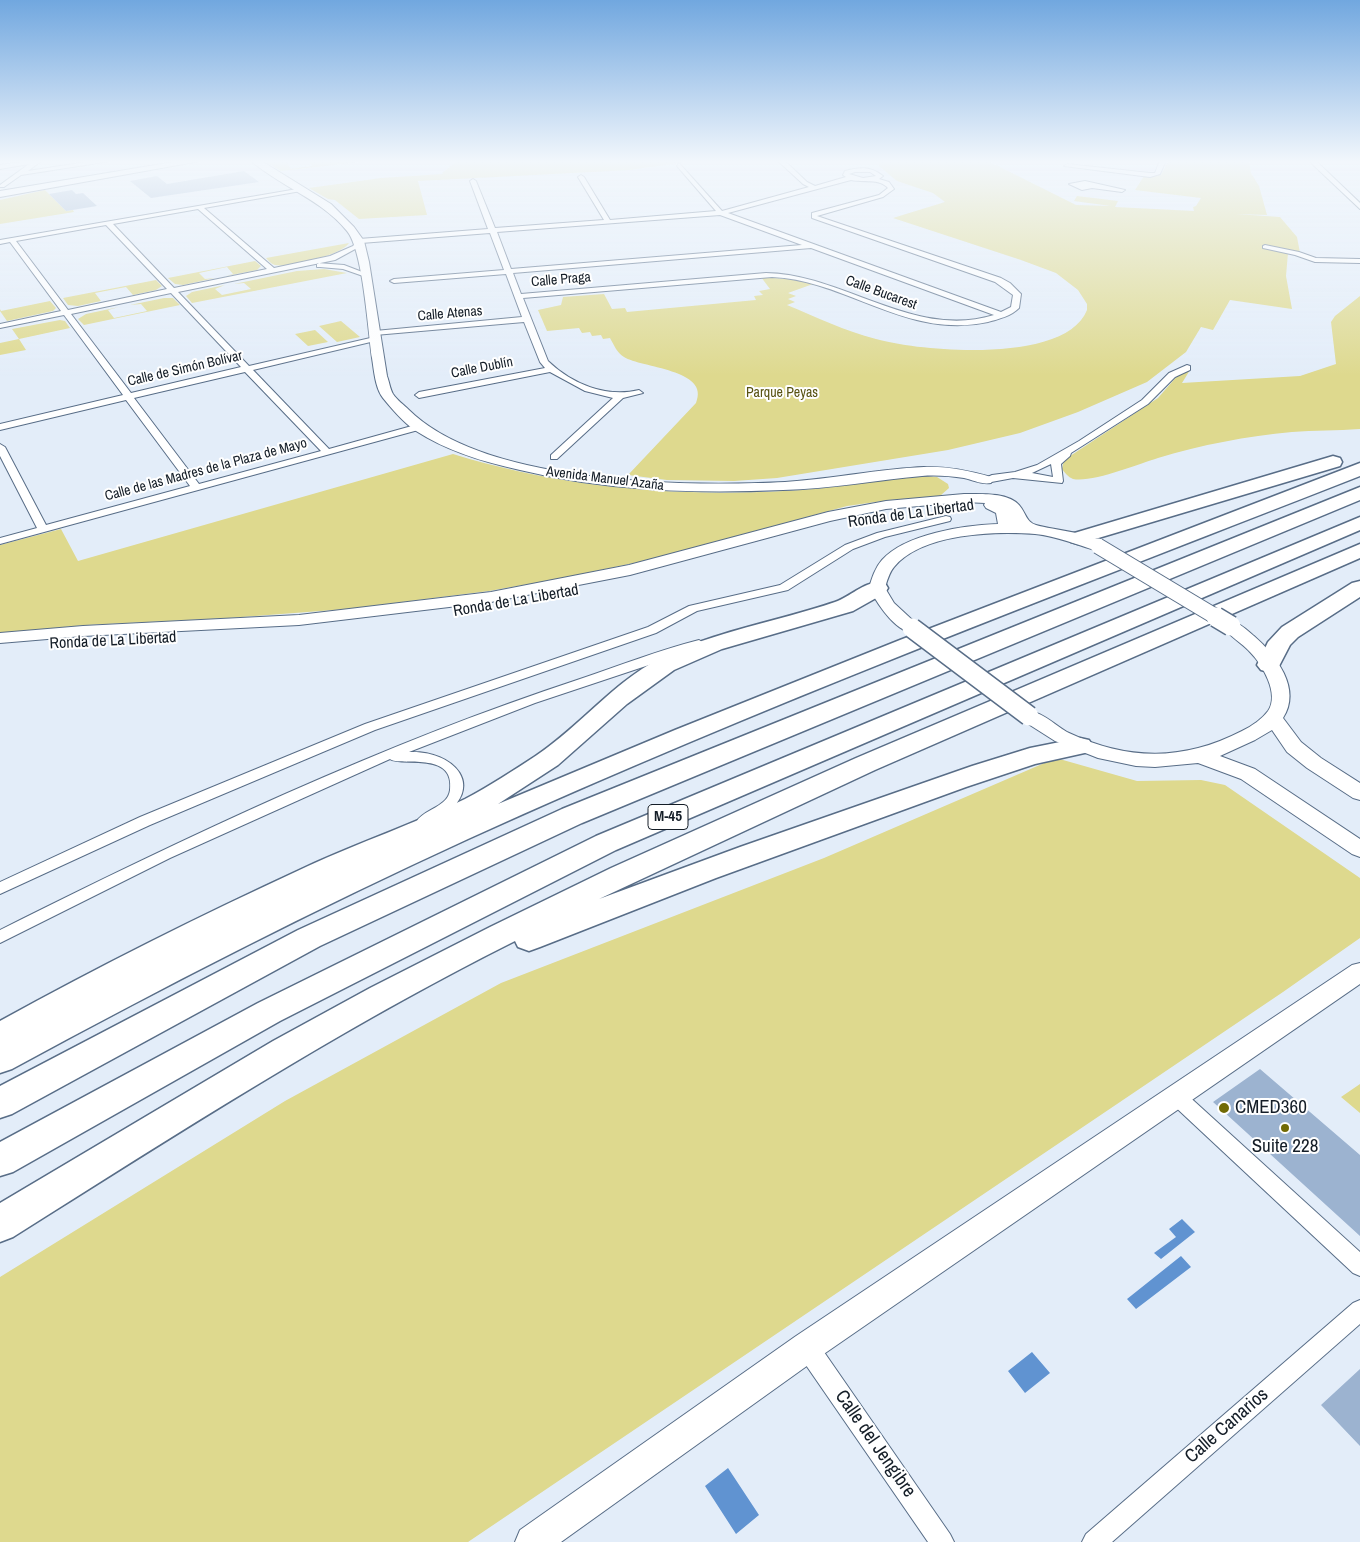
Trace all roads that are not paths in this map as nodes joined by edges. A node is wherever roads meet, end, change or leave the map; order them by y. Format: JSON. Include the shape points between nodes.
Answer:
{"nodes":[{"id":1,"x":57,"y":232,"type":"edge"},
{"id":2,"x":117,"y":232,"type":"edge"},
{"id":3,"x":228,"y":232,"type":"edge"},
{"id":4,"x":351,"y":232,"type":"edge"},
{"id":5,"x":484,"y":232,"type":"edge"},
{"id":6,"x":493,"y":232,"type":"edge"},
{"id":7,"x":773,"y":232,"type":"edge"},
{"id":8,"x":860,"y":232,"type":"edge"},
{"id":9,"x":12,"y":240,"type":"junction"},
{"id":10,"x":0,"y":242,"type":"edge"},
{"id":11,"x":360,"y":246,"type":"junction"},
{"id":12,"x":811,"y":246,"type":"junction"},
{"id":13,"x":1265,"y":247,"type":"dead end"},
{"id":14,"x":1347,"y":261,"type":"junction"},
{"id":15,"x":1360,"y":261,"type":"edge"},
{"id":16,"x":297,"y":266,"type":"junction"},
{"id":17,"x":362,"y":266,"type":"junction"},
{"id":18,"x":1360,"y":269,"type":"edge"},
{"id":19,"x":274,"y":271,"type":"junction"},
{"id":20,"x":509,"y":272,"type":"junction"},
{"id":21,"x":394,"y":281,"type":"dead end"},
{"id":22,"x":814,"y":281,"type":"joint"},
{"id":23,"x":174,"y":291,"type":"junction"},
{"id":24,"x":519,"y":296,"type":"junction"},
{"id":25,"x":67,"y":313,"type":"junction"},
{"id":26,"x":1001,"y":315,"type":"junction"},
{"id":27,"x":528,"y":319,"type":"junction"},
{"id":28,"x":0,"y":326,"type":"edge"},
{"id":29,"x":376,"y":336,"type":"junction"},
{"id":30,"x":1187,"y":368,"type":"dead end"},
{"id":31,"x":247,"y":369,"type":"junction"},
{"id":32,"x":551,"y":369,"type":"junction"},
{"id":33,"x":639,"y":393,"type":"dead end"},
{"id":34,"x":419,"y":395,"type":"dead end"},
{"id":35,"x":129,"y":396,"type":"junction"},
{"id":36,"x":620,"y":397,"type":"junction"},
{"id":37,"x":419,"y":426,"type":"junction"},
{"id":38,"x":0,"y":427,"type":"edge"},
{"id":39,"x":1082,"y":443,"type":"junction"},
{"id":40,"x":0,"y":446,"type":"edge"},
{"id":41,"x":326,"y":451,"type":"junction"},
{"id":42,"x":1360,"y":454,"type":"edge"},
{"id":43,"x":554,"y":457,"type":"dead end"},
{"id":44,"x":1360,"y":469,"type":"edge"},
{"id":45,"x":925,"y":471,"type":"junction"},
{"id":46,"x":1017,"y":475,"type":"junction"},
{"id":47,"x":986,"y":480,"type":"junction"},
{"id":48,"x":196,"y":487,"type":"junction"},
{"id":49,"x":1360,"y":493,"type":"edge"},
{"id":50,"x":965,"y":496,"type":"junction"},
{"id":51,"x":946,"y":519,"type":"dead end"},
{"id":52,"x":1360,"y":522,"type":"edge"},
{"id":53,"x":1004,"y":527,"type":"junction"},
{"id":54,"x":43,"y":529,"type":"junction"},
{"id":55,"x":1033,"y":530,"type":"junction"},
{"id":56,"x":1078,"y":538,"type":"junction"},
{"id":57,"x":0,"y":541,"type":"edge"},
{"id":58,"x":1360,"y":550,"type":"edge"},
{"id":59,"x":877,"y":588,"type":"junction"},
{"id":60,"x":1360,"y":588,"type":"edge"},
{"id":61,"x":757,"y":630,"type":"junction"},
{"id":62,"x":0,"y":638,"type":"edge"},
{"id":63,"x":0,"y":649,"type":"edge"},
{"id":64,"x":1269,"y":666,"type":"junction"},
{"id":65,"x":1272,"y":717,"type":"junction"},
{"id":66,"x":1080,"y":746,"type":"junction"},
{"id":67,"x":1199,"y":756,"type":"junction"},
{"id":68,"x":314,"y":788,"type":"junction"},
{"id":69,"x":1360,"y":793,"type":"edge"},
{"id":70,"x":380,"y":846,"type":"junction"},
{"id":71,"x":1360,"y":849,"type":"edge"},
{"id":72,"x":0,"y":888,"type":"edge"},
{"id":73,"x":0,"y":936,"type":"edge"},
{"id":74,"x":1360,"y":972,"type":"edge"},
{"id":75,"x":0,"y":1037,"type":"edge"},
{"id":76,"x":0,"y":1059,"type":"edge"},
{"id":77,"x":235,"y":1080,"type":"junction"},
{"id":78,"x":1177,"y":1097,"type":"junction"},
{"id":79,"x":0,"y":1103,"type":"edge"},
{"id":80,"x":0,"y":1160,"type":"edge"},
{"id":81,"x":0,"y":1224,"type":"edge"},
{"id":82,"x":1360,"y":1266,"type":"edge"},
{"id":83,"x":1360,"y":1310,"type":"edge"},
{"id":84,"x":807,"y":1347,"type":"junction"},
{"id":85,"x":532,"y":1542,"type":"edge"},
{"id":86,"x":942,"y":1542,"type":"edge"},
{"id":87,"x":1094,"y":1542,"type":"edge"}],
"edges":[{"from":1,"to":9,"type":"street"},
{"from":2,"to":23,"type":"street"},
{"from":3,"to":19,"type":"street"},
{"from":4,"to":11,"type":"main road","name":"Avenida Manuel Azaña"},
{"from":5,"to":11,"type":"street"},
{"from":6,"to":20,"type":"street"},
{"from":7,"to":12,"type":"street"},
{"from":8,"to":26,"type":"street","via":[[1007,285],[1018,299],[1015,308]]},
{"from":9,"to":10,"type":"street"},
{"from":9,"to":25,"type":"street"},
{"from":11,"to":16,"type":"street","via":[[339,259]]},
{"from":11,"to":17,"type":"main road","name":"Avenida Manuel Azaña"},
{"from":12,"to":20,"type":"street"},
{"from":12,"to":26,"type":"street"},
{"from":13,"to":14,"type":"street","via":[[1315,260]]},
{"from":14,"to":15,"type":"street"},
{"from":14,"to":18,"type":"street"},
{"from":16,"to":17,"type":"street"},
{"from":16,"to":19,"type":"street"},
{"from":17,"to":29,"type":"main road","name":"Avenida Manuel Azaña"},
{"from":19,"to":23,"type":"street"},
{"from":20,"to":21,"type":"street"},
{"from":20,"to":24,"type":"street"},
{"from":22,"to":24,"type":"street","name":"Calle Praga","via":[[766,275]]},
{"from":22,"to":26,"type":"street","name":"Calle Bucarest","via":[[918,319],[966,322]]},
{"from":23,"to":25,"type":"street"},
{"from":23,"to":31,"type":"street"},
{"from":24,"to":27,"type":"street"},
{"from":25,"to":28,"type":"street"},
{"from":25,"to":35,"type":"street"},
{"from":27,"to":29,"type":"street","name":"Calle Atenas"},
{"from":27,"to":32,"type":"street","via":[[544,362]]},
{"from":29,"to":31,"type":"street","name":"Calle de Simón Bolívar"},
{"from":29,"to":37,"type":"main road","name":"Avenida Manuel Azaña","via":[[387,395]]},
{"from":30,"to":39,"type":"street","via":[[1172,375],[1145,402]]},
{"from":31,"to":35,"type":"street","name":"Calle de Simón Bolívar"},
{"from":31,"to":41,"type":"street"},
{"from":32,"to":34,"type":"street","name":"Calle Dublín"},
{"from":32,"to":36,"type":"street","via":[[574,383]]},
{"from":33,"to":36,"type":"street"},
{"from":35,"to":38,"type":"street","name":"Calle de Simón Bolívar"},
{"from":35,"to":48,"type":"street"},
{"from":36,"to":43,"type":"street"},
{"from":37,"to":41,"type":"street","name":"Calle de las Madres de la Plaza de Mayo"},
{"from":37,"to":45,"type":"main road","name":"Avenida Manuel Azaña","via":[[460,449],[502,462],[610,483],[672,487],[784,486]]},
{"from":39,"to":46,"type":"street","via":[[1040,467]]},
{"from":39,"to":46,"type":"street","name":"Ronda de La Libertad","via":[[1056,462],[1058,481]]},
{"from":40,"to":54,"type":"street"},
{"from":41,"to":48,"type":"street","name":"Calle de las Madres de la Plaza de Mayo"},
{"from":42,"to":56,"type":"highway"},
{"from":44,"to":76,"type":"highway","via":[[984,616],[622,762],[476,825],[294,910]]},
{"from":45,"to":47,"type":"main road","name":"Avenida Manuel Azaña","via":[[956,473]]},
{"from":45,"to":50,"type":"main road","name":"Avenida Manuel Azaña","via":[[952,477]]},
{"from":46,"to":47,"type":"street","name":"Ronda de La Libertad"},
{"from":47,"to":50,"type":"main road","name":"Ronda de La Libertad","via":[[974,485]]},
{"from":48,"to":54,"type":"street","name":"Calle de las Madres de la Plaza de Mayo"},
{"from":49,"to":79,"type":"highway","number":"M-45","via":[[572,816],[309,938]]},
{"from":50,"to":55,"type":"main road","name":"Ronda de La Libertad","via":[[1005,503],[1013,508],[1021,523]]},
{"from":50,"to":62,"type":"main road","name":"Ronda de La Libertad","via":[[859,509],[630,570],[492,597],[299,620]]},
{"from":51,"to":72,"type":"street","via":[[881,535],[849,547],[784,588],[693,608],[652,630],[370,727],[145,821]]},
{"from":52,"to":80,"type":"highway","number":"M-45","via":[[606,843],[269,1012]]},
{"from":53,"to":55,"type":"main road"},
{"from":53,"to":59,"type":"main road","via":[[960,531],[917,544],[892,559],[885,567]]},
{"from":53,"to":63,"type":"main road","name":"Ronda de La Libertad","via":[[1006,515],[995,505],[972,504],[906,511],[828,527],[749,551],[635,579],[554,596],[450,612],[321,628]]},
{"from":54,"to":57,"type":"street","name":"Calle de las Madres de la Plaza de Mayo"},
{"from":55,"to":56,"type":"main road"},
{"from":56,"to":64,"type":"main road","bridge":true,"via":[[1098,546],[1231,626],[1254,646]]},
{"from":58,"to":77,"type":"highway","via":[[838,777],[601,886],[380,998]]},
{"from":59,"to":61,"type":"highway","via":[[845,606]]},
{"from":59,"to":66,"type":"main road","bridge":true,"via":[[887,606],[912,628],[1044,728]]},
{"from":60,"to":64,"type":"highway","via":[[1290,632],[1280,642]]},
{"from":61,"to":68,"type":"street","via":[[672,652],[530,700],[431,737]]},
{"from":61,"to":70,"type":"highway","via":[[714,644],[666,666],[618,699],[549,759],[518,780],[473,806]]},
{"from":64,"to":65,"type":"main road","via":[[1276,676],[1280,696],[1279,708]]},
{"from":65,"to":67,"type":"main road","via":[[1248,736]]},
{"from":65,"to":69,"type":"main road","via":[[1294,747]]},
{"from":66,"to":67,"type":"main road","via":[[1153,760]]},
{"from":66,"to":77,"type":"highway","via":[[1043,752],[983,772],[636,897],[512,946]]},
{"from":67,"to":71,"type":"main road","via":[[1248,774]]},
{"from":68,"to":70,"type":"street","via":[[412,755],[437,760],[449,768],[456,778],[457,790],[451,801],[429,819]]},
{"from":68,"to":73,"type":"street","via":[[165,854]]},
{"from":70,"to":75,"type":"highway","via":[[230,915]]},
{"from":74,"to":78,"type":"main road"},
{"from":77,"to":81,"type":"highway"},
{"from":78,"to":82,"type":"street"},
{"from":78,"to":84,"type":"main road"},
{"from":83,"to":87,"type":"street","name":"Calle Canarios"},
{"from":84,"to":85,"type":"main road"},
{"from":84,"to":86,"type":"street","name":"Calle del Jengibre"}]}
